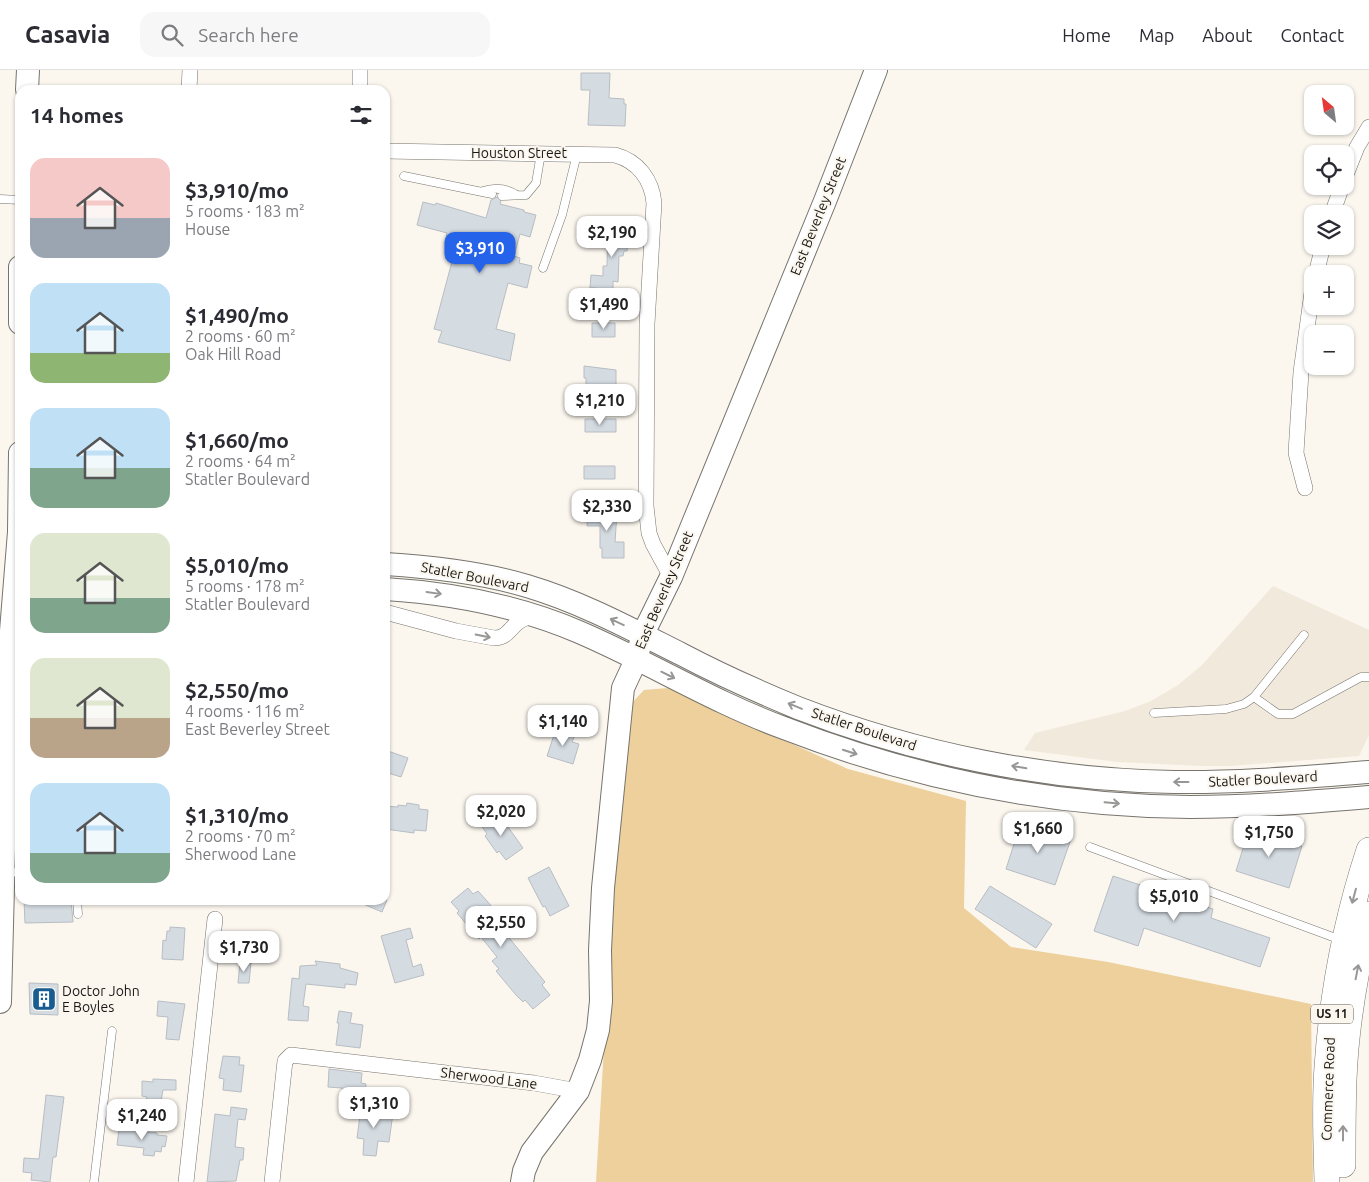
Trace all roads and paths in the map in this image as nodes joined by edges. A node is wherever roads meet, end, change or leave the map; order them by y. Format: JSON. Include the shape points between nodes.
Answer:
{"nodes":[{"id":1,"x":28,"y":70,"type":"edge"},
{"id":2,"x":190,"y":70,"type":"edge"},
{"id":3,"x":360,"y":70,"type":"edge"},
{"id":4,"x":876,"y":70,"type":"edge"},
{"id":5,"x":27,"y":85,"type":"edge"},
{"id":6,"x":189,"y":85,"type":"edge"},
{"id":7,"x":360,"y":85,"type":"edge"},
{"id":8,"x":1369,"y":127,"type":"edge"},
{"id":9,"x":390,"y":151,"type":"edge"},
{"id":10,"x":541,"y":154,"type":"junction"},
{"id":11,"x":577,"y":154,"type":"junction"},
{"id":12,"x":1354,"y":154,"type":"edge"},
{"id":13,"x":404,"y":176,"type":"dead end"},
{"id":14,"x":481,"y":191,"type":"junction"},
{"id":15,"x":492,"y":194,"type":"dead end"},
{"id":16,"x":502,"y":196,"type":"dead end"},
{"id":17,"x":517,"y":196,"type":"junction"},
{"id":18,"x":0,"y":199,"type":"edge"},
{"id":19,"x":15,"y":200,"type":"edge"},
{"id":20,"x":543,"y":268,"type":"dead end"},
{"id":21,"x":1309,"y":315,"type":"edge"},
{"id":22,"x":1305,"y":488,"type":"dead end"},
{"id":23,"x":15,"y":547,"type":"edge"},
{"id":24,"x":390,"y":564,"type":"edge"},
{"id":25,"x":12,"y":569,"type":"edge"},
{"id":26,"x":670,"y":577,"type":"junction"},
{"id":27,"x":390,"y":590,"type":"edge"},
{"id":28,"x":0,"y":601,"type":"edge"},
{"id":29,"x":390,"y":613,"type":"edge"},
{"id":30,"x":531,"y":615,"type":"junction"},
{"id":31,"x":643,"y":634,"type":"junction"},
{"id":32,"x":14,"y":635,"type":"edge"},
{"id":33,"x":1304,"y":635,"type":"dead end"},
{"id":34,"x":636,"y":660,"type":"junction"},
{"id":35,"x":1369,"y":677,"type":"edge"},
{"id":36,"x":1254,"y":697,"type":"junction"},
{"id":37,"x":1154,"y":713,"type":"dead end"},
{"id":38,"x":1369,"y":772,"type":"edge"},
{"id":39,"x":1369,"y":797,"type":"edge"},
{"id":40,"x":1090,"y":847,"type":"dead end"},
{"id":41,"x":1369,"y":850,"type":"edge"},
{"id":42,"x":6,"y":876,"type":"edge"},
{"id":43,"x":77,"y":905,"type":"edge"},
{"id":44,"x":78,"y":914,"type":"dead end"},
{"id":45,"x":1369,"y":914,"type":"edge"},
{"id":46,"x":215,"y":919,"type":"dead end"},
{"id":47,"x":1358,"y":945,"type":"edge"},
{"id":48,"x":0,"y":1002,"type":"edge"},
{"id":49,"x":112,"y":1031,"type":"dead end"},
{"id":50,"x":578,"y":1091,"type":"junction"},
{"id":51,"x":94,"y":1182,"type":"edge"},
{"id":52,"x":186,"y":1182,"type":"edge"},
{"id":53,"x":272,"y":1182,"type":"edge"},
{"id":54,"x":522,"y":1182,"type":"edge"},
{"id":55,"x":1328,"y":1182,"type":"edge"},
{"id":56,"x":1343,"y":1182,"type":"edge"}],
"edges":[{"from":1,"to":5,"type":"main road"},
{"from":2,"to":6,"type":"street"},
{"from":3,"to":7,"type":"street"},
{"from":4,"to":26,"type":"main road","name":"East Beverley Street"},
{"from":8,"to":12,"type":"street"},
{"from":9,"to":10,"type":"street","name":"Houston Street"},
{"from":10,"to":11,"type":"street","name":"Houston Street"},
{"from":10,"to":17,"type":"lane","via":[[536,183],[526,195]]},
{"from":11,"to":20,"type":"lane","via":[[562,215]]},
{"from":11,"to":26,"type":"street","name":"Houston Street","via":[[619,156],[635,165],[651,188],[654,204],[647,324],[646,506],[648,533]]},
{"from":13,"to":14,"type":"lane"},
{"from":14,"to":15,"type":"lane"},
{"from":14,"to":17,"type":"lane","via":[[492,188],[510,191]]},
{"from":16,"to":17,"type":"lane"},
{"from":18,"to":19,"type":"lane"},
{"from":21,"to":22,"type":"street","via":[[1301,372],[1296,453]]},
{"from":23,"to":25,"type":"main road"},
{"from":31,"to":24,"type":"main road","name":"Statler Boulevard","one_way":true,"via":[[526,585],[456,571]]},
{"from":25,"to":32,"type":"main road"},
{"from":26,"to":31,"type":"main road","name":"East Beverley Street"},
{"from":27,"to":30,"type":"main road","name":"Statler Boulevard","one_way":true,"via":[[463,598]]},
{"from":28,"to":32,"type":"main road","via":[[7,610]]},
{"from":29,"to":30,"type":"street","one_way":true,"via":[[494,638],[508,634]]},
{"from":30,"to":34,"type":"main road","name":"Statler Boulevard","via":[[581,633]]},
{"from":31,"to":34,"type":"main road","name":"East Beverley Street"},
{"from":38,"to":31,"type":"main road","name":"Statler Boulevard","one_way":true,"via":[[1176,782],[1087,777],[988,762],[881,736],[799,708],[738,682]]},
{"from":32,"to":42,"type":"main road"},
{"from":33,"to":36,"type":"lane"},
{"from":34,"to":39,"type":"main road","name":"Statler Boulevard","one_way":true,"via":[[751,715],[815,740],[905,768],[988,787],[1078,800],[1166,806],[1249,806]]},
{"from":34,"to":50,"type":"main road","name":"East Beverley Street","via":[[623,688],[620,704],[603,888],[598,1030]]},
{"from":35,"to":36,"type":"lane","via":[[1361,677],[1293,714],[1278,714]]},
{"from":36,"to":37,"type":"lane","via":[[1226,709]]},
{"from":40,"to":47,"type":"lane"},
{"from":41,"to":47,"type":"main road","name":"Commerce Road","number":"US 11","one_way":true,"via":[[1354,896]]},
{"from":42,"to":48,"type":"main road"},
{"from":43,"to":44,"type":"lane"},
{"from":45,"to":47,"type":"main road","name":"Commerce Road","number":"US 11"},
{"from":46,"to":52,"type":"street"},
{"from":47,"to":55,"type":"main road","name":"Commerce Road","number":"US 11","via":[[1332,1008],[1326,1068]]},
{"from":56,"to":47,"type":"main road","name":"Commerce Road","number":"US 11","one_way":true,"via":[[1344,1080]]},
{"from":49,"to":51,"type":"lane"},
{"from":50,"to":53,"type":"street","name":"Sherwood Lane","via":[[291,1055],[285,1061]]},
{"from":50,"to":54,"type":"main road","name":"East Beverley Street","via":[[532,1152]]}]}
